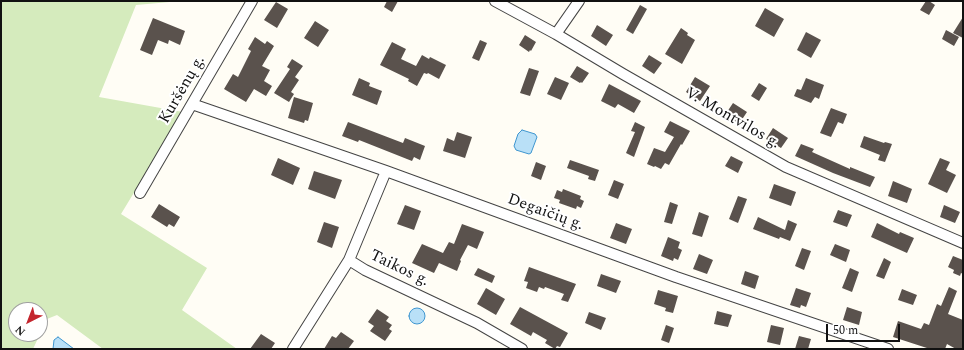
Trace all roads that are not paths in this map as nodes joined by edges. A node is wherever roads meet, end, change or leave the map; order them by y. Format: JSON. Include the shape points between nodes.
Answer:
{"nodes":[{"id":1,"x":252,"y":1,"type":"edge"},
{"id":2,"x":495,"y":1,"type":"edge"},
{"id":3,"x":579,"y":1,"type":"edge"},
{"id":4,"x":556,"y":34,"type":"junction"},
{"id":5,"x":192,"y":104,"type":"junction"},
{"id":6,"x":386,"y":171,"type":"junction"},
{"id":7,"x":140,"y":193,"type":"dead end"},
{"id":8,"x":963,"y":243,"type":"edge"},
{"id":9,"x":349,"y":260,"type":"junction"},
{"id":10,"x":293,"y":349,"type":"edge"},
{"id":11,"x":522,"y":349,"type":"edge"},
{"id":12,"x":888,"y":349,"type":"edge"}],
"edges":[{"from":1,"to":5,"type":"street","name":"Kuršėnų g."},
{"from":2,"to":4,"type":"street","name":"V. Montvilos g."},
{"from":3,"to":4,"type":"street"},
{"from":4,"to":8,"type":"street","name":"V. Montvilos g.","via":[[786,167]]},
{"from":5,"to":6,"type":"street","name":"Degaičių g."},
{"from":5,"to":7,"type":"street","name":"Kuršėnų g."},
{"from":6,"to":9,"type":"street","name":"Taikos g."},
{"from":6,"to":12,"type":"street","name":"Degaičių g.","via":[[676,277]]},
{"from":9,"to":10,"type":"street"},
{"from":9,"to":11,"type":"street","name":"Taikos g.","via":[[477,323]]}]}
